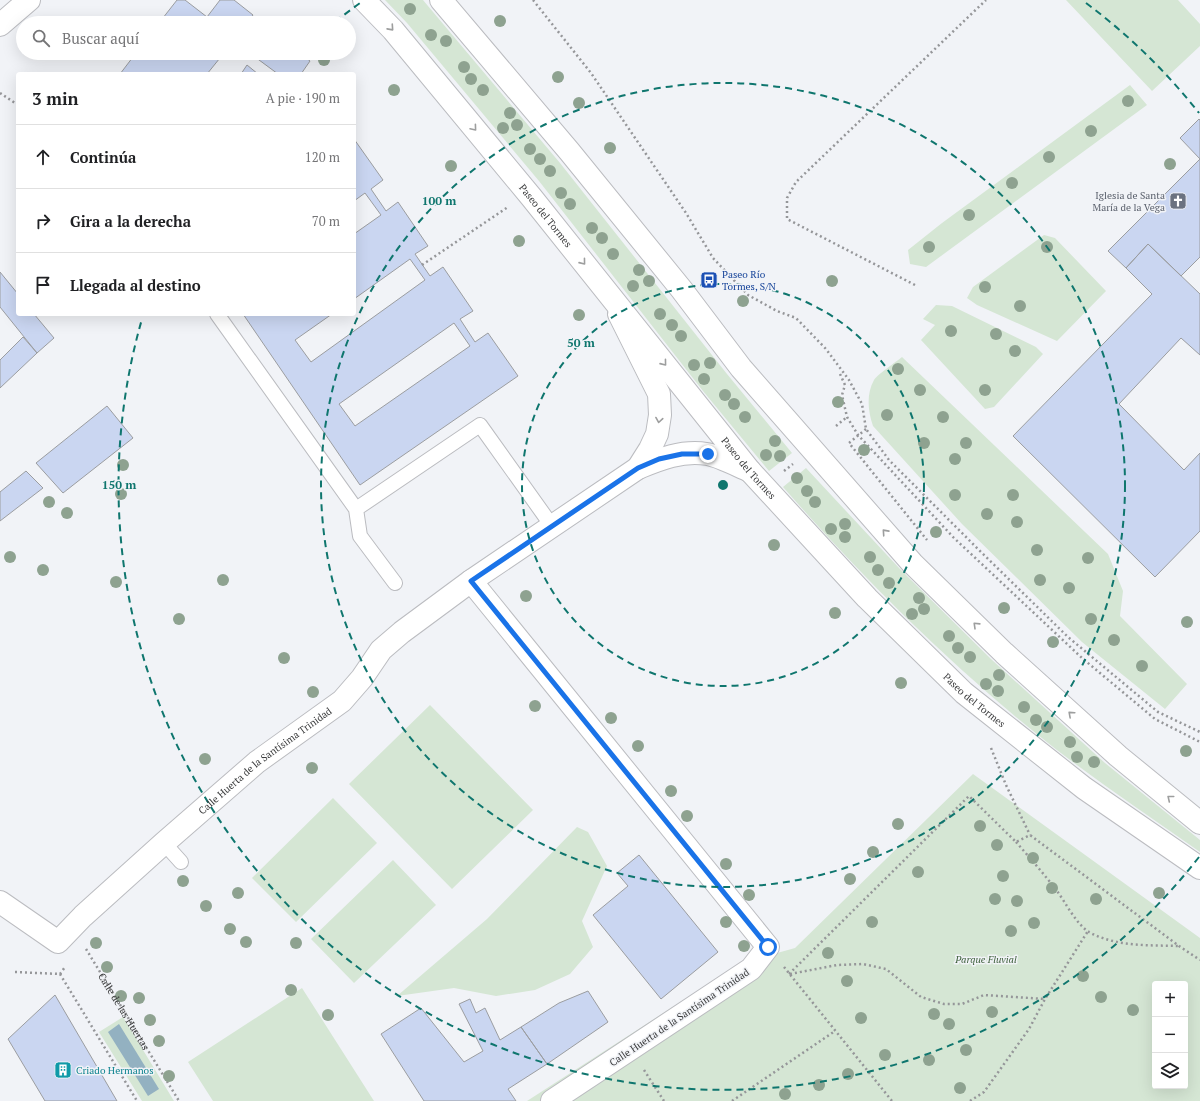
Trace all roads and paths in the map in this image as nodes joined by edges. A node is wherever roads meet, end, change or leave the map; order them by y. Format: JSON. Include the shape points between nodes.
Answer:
{"nodes":[{"id":1,"x":29,"y":0,"type":"edge"},
{"id":2,"x":364,"y":0,"type":"edge"},
{"id":3,"x":440,"y":0,"type":"edge"},
{"id":4,"x":533,"y":0,"type":"edge"},
{"id":5,"x":986,"y":0,"type":"edge"},
{"id":6,"x":0,"y":25,"type":"edge"},
{"id":7,"x":0,"y":93,"type":"edge"},
{"id":8,"x":15,"y":104,"type":"dead end"},
{"id":9,"x":505,"y":210,"type":"dead end"},
{"id":10,"x":422,"y":264,"type":"dead end"},
{"id":11,"x":915,"y":285,"type":"dead end"},
{"id":12,"x":610,"y":295,"type":"junction"},
{"id":13,"x":217,"y":316,"type":"edge"},
{"id":14,"x":840,"y":374,"type":"dead end"},
{"id":15,"x":847,"y":417,"type":"junction"},
{"id":16,"x":836,"y":426,"type":"dead end"},
{"id":17,"x":866,"y":429,"type":"junction"},
{"id":18,"x":858,"y":435,"type":"junction"},
{"id":19,"x":793,"y":463,"type":"dead end"},
{"id":20,"x":638,"y":468,"type":"junction"},
{"id":21,"x":750,"y":471,"type":"junction"},
{"id":22,"x":781,"y":474,"type":"dead end"},
{"id":23,"x":356,"y":509,"type":"junction"},
{"id":24,"x":552,"y":526,"type":"junction"},
{"id":25,"x":931,"y":545,"type":"dead end"},
{"id":26,"x":471,"y":581,"type":"junction"},
{"id":27,"x":395,"y":583,"type":"dead end"},
{"id":28,"x":1200,"y":732,"type":"edge"},
{"id":29,"x":1200,"y":742,"type":"edge"},
{"id":30,"x":990,"y":746,"type":"dead end"},
{"id":31,"x":1200,"y":823,"type":"edge"},
{"id":32,"x":1030,"y":835,"type":"junction"},
{"id":33,"x":1016,"y":842,"type":"junction"},
{"id":34,"x":164,"y":843,"type":"junction"},
{"id":35,"x":181,"y":862,"type":"dead end"},
{"id":36,"x":1200,"y":868,"type":"edge"},
{"id":37,"x":0,"y":902,"type":"edge"},
{"id":38,"x":1088,"y":931,"type":"junction"},
{"id":39,"x":1180,"y":946,"type":"junction"},
{"id":40,"x":768,"y":947,"type":"junction"},
{"id":41,"x":85,"y":948,"type":"dead end"},
{"id":42,"x":1200,"y":960,"type":"edge"},
{"id":43,"x":60,"y":974,"type":"dead end"},
{"id":44,"x":789,"y":974,"type":"junction"},
{"id":45,"x":1045,"y":999,"type":"junction"},
{"id":46,"x":835,"y":1031,"type":"junction"},
{"id":47,"x":631,"y":1049,"type":"junction"},
{"id":48,"x":137,"y":1101,"type":"edge"},
{"id":49,"x":179,"y":1101,"type":"edge"},
{"id":50,"x":552,"y":1101,"type":"edge"},
{"id":51,"x":664,"y":1101,"type":"edge"},
{"id":52,"x":732,"y":1101,"type":"edge"},
{"id":53,"x":892,"y":1101,"type":"edge"},
{"id":54,"x":970,"y":1101,"type":"edge"}],
"edges":[{"from":1,"to":6,"type":"main road"},
{"from":2,"to":12,"type":"main road","name":"Paseo del Tormes","one_way":true,"via":[[398,36]]},
{"from":31,"to":3,"type":"main road","one_way":true,"via":[[1118,756],[1004,653],[912,563],[741,368],[682,290],[598,187]]},
{"from":4,"to":17,"type":"path","via":[[591,74],[686,213],[713,258],[748,295],[796,318],[826,349],[857,393],[862,404]]},
{"from":5,"to":11,"type":"path","via":[[796,182],[787,198],[787,219]]},
{"from":7,"to":8,"type":"path"},
{"from":9,"to":10,"type":"path"},
{"from":12,"to":20,"type":"main road","name":"Calle Huerta de la Santísima Trinidad","one_way":true,"via":[[659,394],[660,416],[656,434]]},
{"from":12,"to":21,"type":"main road","name":"Paseo del Tormes","one_way":true},
{"from":13,"to":23,"type":"lane"},
{"from":14,"to":15,"type":"path","via":[[845,385],[842,395]]},
{"from":15,"to":16,"type":"path"},
{"from":15,"to":18,"type":"path"},
{"from":17,"to":18,"type":"path"},
{"from":17,"to":28,"type":"path","via":[[889,460],[1068,636],[1158,712]]},
{"from":18,"to":25,"type":"path","via":[[849,443]]},
{"from":18,"to":29,"type":"path","via":[[954,538],[1082,658],[1155,719]]},
{"from":19,"to":22,"type":"path"},
{"from":20,"to":21,"type":"main road","name":"Calle Huerta de la Santísima Trinidad","via":[[659,459],[682,454],[708,454]]},
{"from":20,"to":24,"type":"main road","name":"Calle Huerta de la Santísima Trinidad"},
{"from":21,"to":36,"type":"main road","name":"Paseo del Tormes","via":[[866,598],[964,692],[1084,788]]},
{"from":23,"to":24,"type":"lane","via":[[480,425]]},
{"from":23,"to":27,"type":"lane","via":[[360,536]]},
{"from":24,"to":26,"type":"main road","name":"Calle Huerta de la Santísima Trinidad"},
{"from":26,"to":34,"type":"main road","name":"Calle Huerta de la Santísima Trinidad","via":[[381,650],[342,701],[257,762]]},
{"from":26,"to":40,"type":"main road"},
{"from":30,"to":32,"type":"path"},
{"from":32,"to":33,"type":"path"},
{"from":32,"to":39,"type":"path"},
{"from":33,"to":38,"type":"path"},
{"from":33,"to":44,"type":"path","via":[[969,796]]},
{"from":34,"to":35,"type":"lane"},
{"from":34,"to":37,"type":"main road","name":"Calle Huerta de la Santísima Trinidad","via":[[58,942]]},
{"from":38,"to":39,"type":"path","via":[[1106,939],[1135,945]]},
{"from":38,"to":45,"type":"path"},
{"from":39,"to":42,"type":"path"},
{"from":40,"to":44,"type":"path"},
{"from":40,"to":47,"type":"main road","name":"Calle Huerta de la Santísima Trinidad","via":[[751,969]]},
{"from":41,"to":49,"type":"path","name":"Calle de las Huertas"},
{"from":43,"to":48,"type":"path"},
{"from":44,"to":45,"type":"path","via":[[837,965],[863,964],[886,969],[921,997],[944,1004],[962,1004],[984,995]]},
{"from":44,"to":46,"type":"path"},
{"from":45,"to":54,"type":"path","via":[[1029,1029],[984,1092]]},
{"from":46,"to":52,"type":"path"},
{"from":46,"to":53,"type":"path"},
{"from":47,"to":50,"type":"main road","name":"Calle Huerta de la Santísima Trinidad"},
{"from":47,"to":51,"type":"path"}]}
